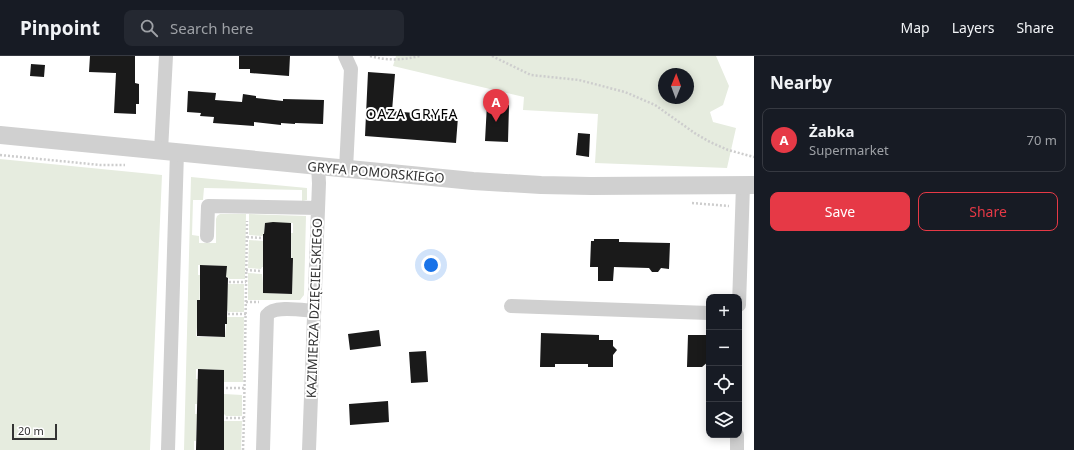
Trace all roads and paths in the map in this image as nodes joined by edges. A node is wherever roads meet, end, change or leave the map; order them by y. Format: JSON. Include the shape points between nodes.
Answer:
{"nodes":[{"id":1,"x":166,"y":56,"type":"edge"},
{"id":2,"x":344,"y":56,"type":"edge"},
{"id":3,"x":370,"y":56,"type":"edge"},
{"id":4,"x":420,"y":56,"type":"edge"},
{"id":5,"x":492,"y":56,"type":"edge"},
{"id":6,"x":0,"y":135,"type":"edge"},
{"id":7,"x":169,"y":151,"type":"junction"},
{"id":8,"x":754,"y":157,"type":"edge"},
{"id":9,"x":318,"y":166,"type":"junction"},
{"id":10,"x":346,"y":169,"type":"junction"},
{"id":11,"x":748,"y":185,"type":"edge"},
{"id":12,"x":248,"y":207,"type":"junction"},
{"id":13,"x":318,"y":208,"type":"junction"},
{"id":14,"x":208,"y":236,"type":"dead end"},
{"id":15,"x":247,"y":237,"type":"junction"},
{"id":16,"x":262,"y":238,"type":"dead end"},
{"id":17,"x":246,"y":270,"type":"junction"},
{"id":18,"x":261,"y":271,"type":"dead end"},
{"id":19,"x":229,"y":282,"type":"dead end"},
{"id":20,"x":246,"y":282,"type":"junction"},
{"id":21,"x":740,"y":294,"type":"edge"},
{"id":22,"x":246,"y":302,"type":"junction"},
{"id":23,"x":265,"y":303,"type":"dead end"},
{"id":24,"x":511,"y":306,"type":"dead end"},
{"id":25,"x":314,"y":311,"type":"junction"},
{"id":26,"x":706,"y":313,"type":"edge"},
{"id":27,"x":228,"y":314,"type":"dead end"},
{"id":28,"x":246,"y":314,"type":"junction"},
{"id":29,"x":226,"y":388,"type":"dead end"},
{"id":30,"x":244,"y":388,"type":"junction"},
{"id":31,"x":226,"y":418,"type":"dead end"},
{"id":32,"x":244,"y":418,"type":"junction"},
{"id":33,"x":737,"y":438,"type":"edge"},
{"id":34,"x":168,"y":450,"type":"edge"},
{"id":35,"x":243,"y":450,"type":"edge"},
{"id":36,"x":262,"y":450,"type":"edge"},
{"id":37,"x":309,"y":450,"type":"edge"},
{"id":38,"x":737,"y":450,"type":"edge"}],
"edges":[{"from":1,"to":7,"type":"street"},
{"from":2,"to":10,"type":"street","via":[[351,69]]},
{"from":3,"to":4,"type":"path","via":[[392,60]]},
{"from":5,"to":8,"type":"path","via":[[531,75],[579,80],[625,92],[655,105],[710,142]]},
{"from":6,"to":7,"type":"street","name":"GRYFA POMORSKIEGO"},
{"from":7,"to":9,"type":"street","name":"GRYFA POMORSKIEGO"},
{"from":7,"to":34,"type":"street"},
{"from":9,"to":10,"type":"street","name":"GRYFA POMORSKIEGO"},
{"from":9,"to":13,"type":"street","name":"KAZIMIERZA DZIĘCIELSKIEGO"},
{"from":10,"to":11,"type":"street","name":"GRYFA POMORSKIEGO","via":[[541,185]]},
{"from":11,"to":21,"type":"street"},
{"from":12,"to":13,"type":"street"},
{"from":12,"to":14,"type":"street","via":[[208,206]]},
{"from":12,"to":15,"type":"path"},
{"from":13,"to":25,"type":"street","name":"KAZIMIERZA DZIĘCIELSKIEGO"},
{"from":15,"to":16,"type":"path"},
{"from":15,"to":17,"type":"path"},
{"from":17,"to":18,"type":"path"},
{"from":17,"to":20,"type":"path"},
{"from":19,"to":20,"type":"path"},
{"from":20,"to":22,"type":"path"},
{"from":22,"to":23,"type":"path"},
{"from":22,"to":28,"type":"path"},
{"from":24,"to":26,"type":"street"},
{"from":25,"to":36,"type":"street","via":[[277,309],[267,315]]},
{"from":25,"to":37,"type":"street","name":"KAZIMIERZA DZIĘCIELSKIEGO"},
{"from":27,"to":28,"type":"path"},
{"from":28,"to":30,"type":"path"},
{"from":29,"to":30,"type":"path"},
{"from":30,"to":32,"type":"path"},
{"from":31,"to":32,"type":"path"},
{"from":32,"to":35,"type":"path"},
{"from":33,"to":38,"type":"street"}]}
